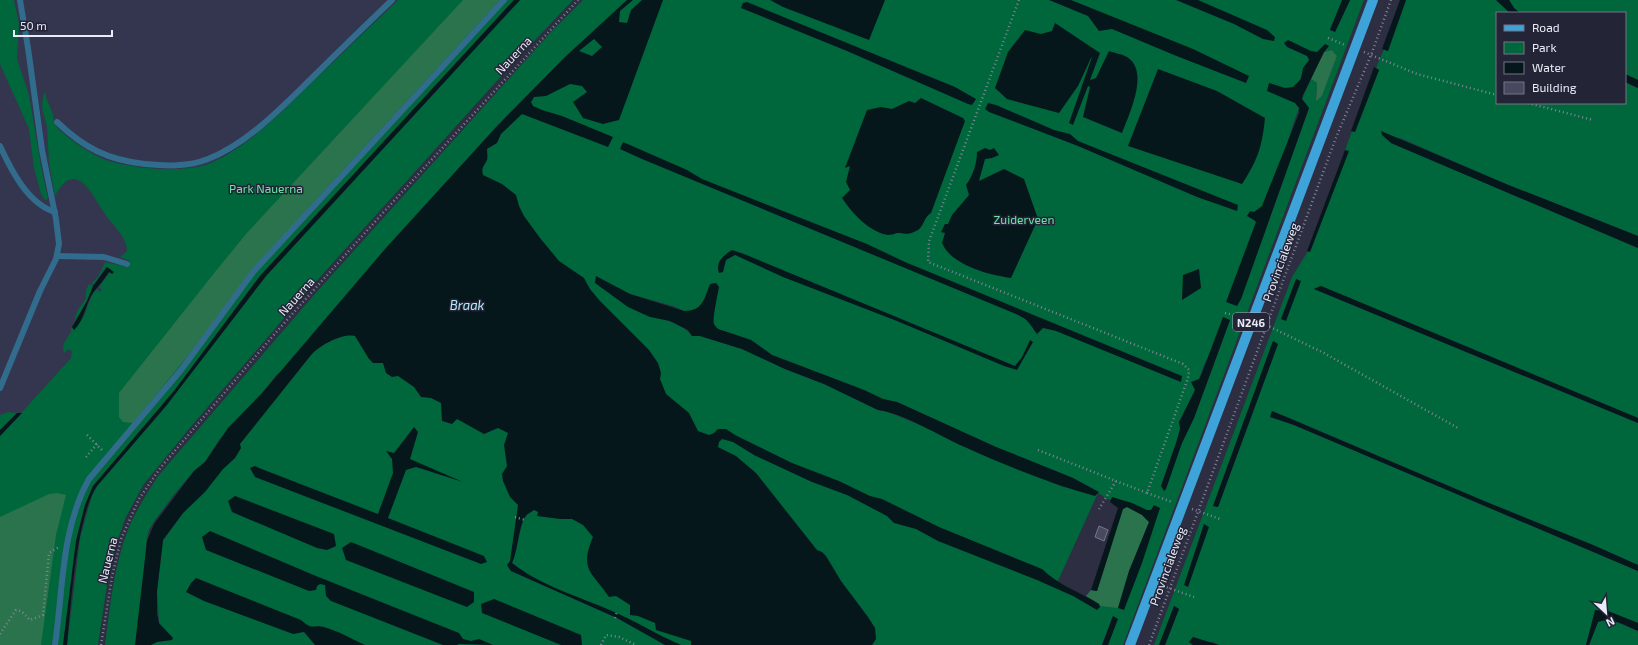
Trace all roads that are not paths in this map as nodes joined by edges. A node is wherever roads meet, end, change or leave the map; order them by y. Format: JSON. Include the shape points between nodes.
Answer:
{"nodes":[{"id":1,"x":20,"y":0,"type":"edge"},
{"id":2,"x":392,"y":0,"type":"edge"},
{"id":3,"x":504,"y":0,"type":"edge"},
{"id":4,"x":1373,"y":0,"type":"edge"},
{"id":5,"x":57,"y":122,"type":"dead end"},
{"id":6,"x":0,"y":146,"type":"edge"},
{"id":7,"x":55,"y":212,"type":"junction"},
{"id":8,"x":57,"y":256,"type":"junction"},
{"id":9,"x":127,"y":264,"type":"dead end"},
{"id":10,"x":0,"y":388,"type":"edge"},
{"id":11,"x":55,"y":645,"type":"edge"},
{"id":12,"x":1130,"y":645,"type":"edge"}],
"edges":[{"from":1,"to":7,"type":"lane","via":[[42,150]]},
{"from":2,"to":5,"type":"lane","via":[[273,116],[236,144],[208,159],[175,166],[121,161],[90,148]]},
{"from":3,"to":11,"type":"lane","via":[[254,271],[181,370],[89,479],[77,505],[67,545]]},
{"from":4,"to":12,"type":"main road","number":"N246"},
{"from":6,"to":7,"type":"lane","via":[[20,183],[45,209]]},
{"from":7,"to":8,"type":"lane","via":[[59,244]]},
{"from":8,"to":9,"type":"lane","via":[[104,257]]},
{"from":8,"to":10,"type":"lane","via":[[31,311]]}]}
